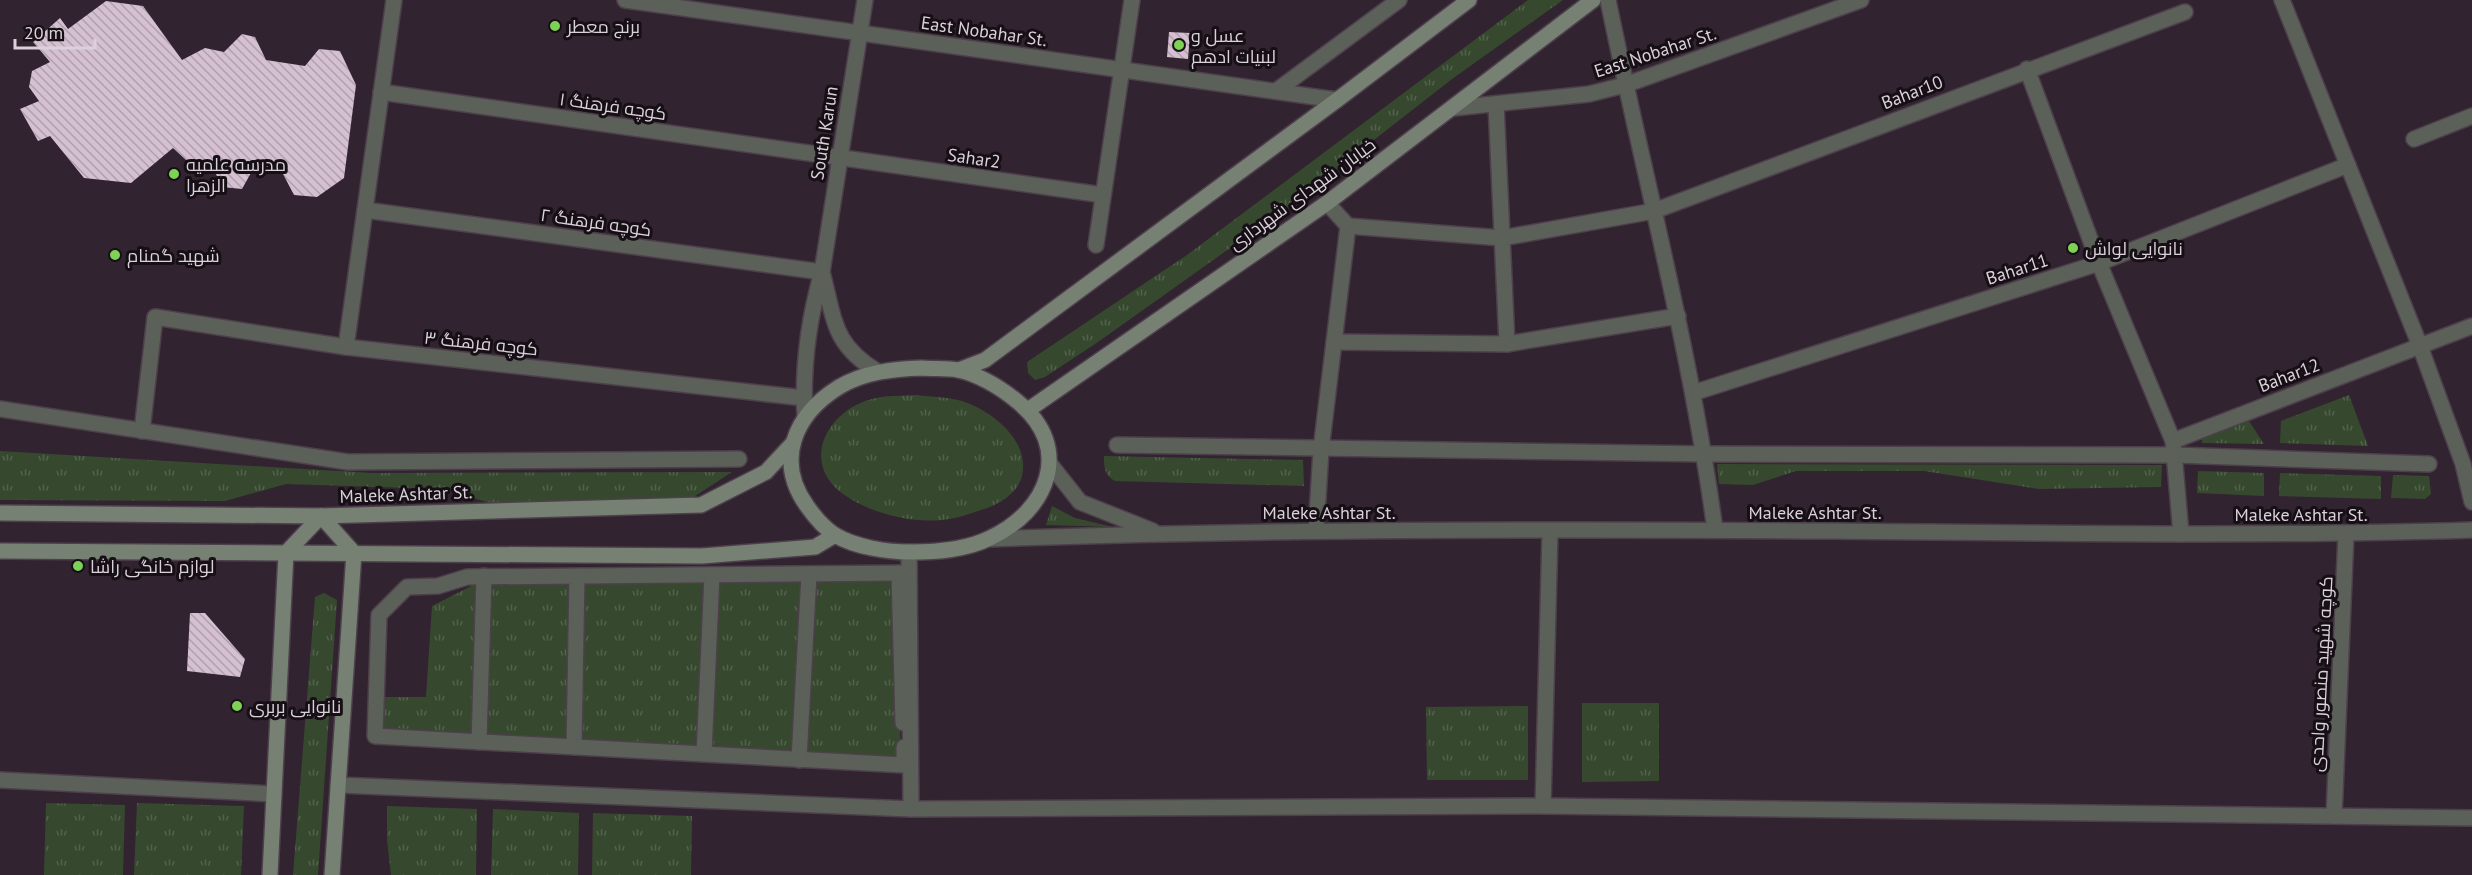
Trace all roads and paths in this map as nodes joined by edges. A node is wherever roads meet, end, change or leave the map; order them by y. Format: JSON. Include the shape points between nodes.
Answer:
{"nodes":[{"id":1,"x":394,"y":0,"type":"edge"},
{"id":2,"x":625,"y":0,"type":"edge"},
{"id":3,"x":865,"y":0,"type":"edge"},
{"id":4,"x":1132,"y":0,"type":"edge"},
{"id":5,"x":1399,"y":0,"type":"edge"},
{"id":6,"x":1468,"y":0,"type":"edge"},
{"id":7,"x":1593,"y":0,"type":"edge"},
{"id":8,"x":1608,"y":0,"type":"edge"},
{"id":9,"x":1861,"y":0,"type":"edge"},
{"id":10,"x":2282,"y":0,"type":"edge"},
{"id":11,"x":2185,"y":12,"type":"dead end"},
{"id":12,"x":860,"y":33,"type":"junction"},
{"id":13,"x":2027,"y":69,"type":"junction"},
{"id":14,"x":1122,"y":70,"type":"junction"},
{"id":15,"x":1625,"y":85,"type":"junction"},
{"id":16,"x":1276,"y":91,"type":"junction"},
{"id":17,"x":381,"y":92,"type":"junction"},
{"id":18,"x":1337,"y":100,"type":"junction"},
{"id":19,"x":1496,"y":104,"type":"junction"},
{"id":20,"x":1454,"y":108,"type":"junction"},
{"id":21,"x":2472,"y":116,"type":"edge"},
{"id":22,"x":2414,"y":140,"type":"dead end"},
{"id":23,"x":840,"y":159,"type":"junction"},
{"id":24,"x":2348,"y":165,"type":"junction"},
{"id":25,"x":1103,"y":195,"type":"junction"},
{"id":26,"x":1327,"y":203,"type":"junction"},
{"id":27,"x":365,"y":210,"type":"junction"},
{"id":28,"x":1654,"y":211,"type":"junction"},
{"id":29,"x":1348,"y":226,"type":"junction"},
{"id":30,"x":1502,"y":238,"type":"junction"},
{"id":31,"x":1096,"y":245,"type":"dead end"},
{"id":32,"x":2099,"y":263,"type":"junction"},
{"id":33,"x":822,"y":272,"type":"junction"},
{"id":34,"x":1678,"y":316,"type":"junction"},
{"id":35,"x":2472,"y":326,"type":"edge"},
{"id":36,"x":1334,"y":342,"type":"junction"},
{"id":37,"x":1507,"y":344,"type":"junction"},
{"id":38,"x":2420,"y":346,"type":"junction"},
{"id":39,"x":346,"y":348,"type":"junction"},
{"id":40,"x":959,"y":370,"type":"junction"},
{"id":41,"x":878,"y":372,"type":"junction"},
{"id":42,"x":1693,"y":393,"type":"junction"},
{"id":43,"x":804,"y":398,"type":"junction"},
{"id":44,"x":0,"y":409,"type":"edge"},
{"id":45,"x":1028,"y":410,"type":"junction"},
{"id":46,"x":805,"y":418,"type":"junction"},
{"id":47,"x":142,"y":431,"type":"junction"},
{"id":48,"x":793,"y":443,"type":"junction"},
{"id":49,"x":1117,"y":445,"type":"dead end"},
{"id":50,"x":2173,"y":448,"type":"junction"},
{"id":51,"x":1321,"y":450,"type":"junction"},
{"id":52,"x":1705,"y":453,"type":"junction"},
{"id":53,"x":739,"y":459,"type":"dead end"},
{"id":54,"x":1050,"y":464,"type":"junction"},
{"id":55,"x":2429,"y":464,"type":"dead end"},
{"id":56,"x":2468,"y":464,"type":"edge"},
{"id":57,"x":2472,"y":502,"type":"edge"},
{"id":58,"x":0,"y":513,"type":"edge"},
{"id":59,"x":321,"y":516,"type":"junction"},
{"id":60,"x":1715,"y":530,"type":"junction"},
{"id":61,"x":2472,"y":530,"type":"edge"},
{"id":62,"x":1316,"y":531,"type":"junction"},
{"id":63,"x":1550,"y":531,"type":"junction"},
{"id":64,"x":1158,"y":533,"type":"junction"},
{"id":65,"x":2181,"y":534,"type":"junction"},
{"id":66,"x":2346,"y":534,"type":"junction"},
{"id":67,"x":835,"y":535,"type":"junction"},
{"id":68,"x":989,"y":538,"type":"junction"},
{"id":69,"x":0,"y":551,"type":"edge"},
{"id":70,"x":909,"y":552,"type":"junction"},
{"id":71,"x":286,"y":553,"type":"junction"},
{"id":72,"x":354,"y":553,"type":"junction"},
{"id":73,"x":904,"y":573,"type":"junction"},
{"id":74,"x":809,"y":574,"type":"junction"},
{"id":75,"x":712,"y":575,"type":"junction"},
{"id":76,"x":484,"y":576,"type":"junction"},
{"id":77,"x":577,"y":576,"type":"junction"},
{"id":78,"x":479,"y":742,"type":"junction"},
{"id":79,"x":574,"y":747,"type":"junction"},
{"id":80,"x":704,"y":754,"type":"junction"},
{"id":81,"x":799,"y":759,"type":"junction"},
{"id":82,"x":0,"y":780,"type":"edge"},
{"id":83,"x":338,"y":785,"type":"junction"},
{"id":84,"x":274,"y":794,"type":"junction"},
{"id":85,"x":1543,"y":806,"type":"junction"},
{"id":86,"x":911,"y":808,"type":"junction"},
{"id":87,"x":2334,"y":816,"type":"junction"},
{"id":88,"x":2472,"y":818,"type":"edge"},
{"id":89,"x":270,"y":875,"type":"edge"},
{"id":90,"x":332,"y":875,"type":"edge"}],
"edges":[{"from":1,"to":17,"type":"street"},
{"from":2,"to":12,"type":"street","name":"East Nobahar St."},
{"from":3,"to":12,"type":"street","name":"South Karun"},
{"from":4,"to":14,"type":"street"},
{"from":5,"to":16,"type":"street"},
{"from":6,"to":18,"type":"main road"},
{"from":7,"to":20,"type":"main road","name":"خیابان شهدای شهرداری"},
{"from":8,"to":15,"type":"street"},
{"from":9,"to":15,"type":"street","name":"East Nobahar St."},
{"from":10,"to":24,"type":"street"},
{"from":11,"to":13,"type":"street","name":"Bahar10"},
{"from":12,"to":14,"type":"street","name":"East Nobahar St."},
{"from":12,"to":23,"type":"street","name":"South Karun"},
{"from":13,"to":28,"type":"street","name":"Bahar10"},
{"from":13,"to":32,"type":"street"},
{"from":14,"to":16,"type":"street","name":"East Nobahar St."},
{"from":14,"to":25,"type":"street"},
{"from":15,"to":19,"type":"street","name":"East Nobahar St.","via":[[1589,94]]},
{"from":15,"to":28,"type":"street"},
{"from":16,"to":18,"type":"street","name":"East Nobahar St."},
{"from":17,"to":23,"type":"street","name":"کوچه فرهنگ ۱"},
{"from":17,"to":27,"type":"street"},
{"from":18,"to":40,"type":"main road","via":[[985,360]]},
{"from":19,"to":20,"type":"street","name":"East Nobahar St."},
{"from":19,"to":30,"type":"street"},
{"from":20,"to":26,"type":"main road","name":"خیابان شهدای شهرداری"},
{"from":21,"to":22,"type":"street"},
{"from":23,"to":25,"type":"street","name":"Sahar2"},
{"from":23,"to":33,"type":"street","name":"South Karun"},
{"from":24,"to":32,"type":"street","name":"Bahar11"},
{"from":24,"to":38,"type":"street"},
{"from":25,"to":31,"type":"street"},
{"from":26,"to":29,"type":"street"},
{"from":26,"to":45,"type":"main road","name":"خیابان شهدای شهرداری"},
{"from":27,"to":33,"type":"street","name":"کوچه فرهنگ ۲"},
{"from":27,"to":39,"type":"street"},
{"from":28,"to":30,"type":"street","name":"Bahar10"},
{"from":28,"to":34,"type":"street"},
{"from":29,"to":30,"type":"street","name":"Bahar10"},
{"from":29,"to":36,"type":"street"},
{"from":30,"to":37,"type":"street"},
{"from":32,"to":42,"type":"street","name":"Bahar11"},
{"from":32,"to":50,"type":"street"},
{"from":33,"to":41,"type":"street","via":[[838,332],[846,347]]},
{"from":33,"to":43,"type":"street","name":"South Karun","via":[[812,308]]},
{"from":34,"to":37,"type":"street"},
{"from":34,"to":42,"type":"street"},
{"from":35,"to":38,"type":"street","name":"Bahar12"},
{"from":36,"to":37,"type":"street"},
{"from":36,"to":51,"type":"street"},
{"from":38,"to":50,"type":"street","name":"Bahar12"},
{"from":38,"to":56,"type":"street"},
{"from":39,"to":43,"type":"street","name":"کوچه فرهنگ ۳"},
{"from":39,"to":47,"type":"street","name":"کوچه فرهنگ ۳","via":[[155,317]]},
{"from":40,"to":41,"type":"main road"},
{"from":40,"to":45,"type":"main road","via":[[999,386]]},
{"from":41,"to":46,"type":"main road","via":[[839,387]]},
{"from":42,"to":52,"type":"street"},
{"from":43,"to":46,"type":"street","name":"South Karun"},
{"from":44,"to":47,"type":"street"},
{"from":45,"to":54,"type":"main road","via":[[1043,433]]},
{"from":46,"to":48,"type":"main road"},
{"from":47,"to":53,"type":"street","via":[[348,462]]},
{"from":48,"to":59,"type":"main road","name":"Maleke Ashtar St.","via":[[766,472],[701,504]]},
{"from":48,"to":67,"type":"main road","via":[[790,463],[797,491],[815,517]]},
{"from":49,"to":51,"type":"street"},
{"from":50,"to":52,"type":"street"},
{"from":50,"to":55,"type":"street"},
{"from":50,"to":65,"type":"street"},
{"from":51,"to":52,"type":"street"},
{"from":51,"to":62,"type":"street"},
{"from":52,"to":60,"type":"street"},
{"from":54,"to":64,"type":"street","name":"Maleke Ashtar St.","via":[[1080,502]]},
{"from":54,"to":68,"type":"main road","via":[[1047,480],[1030,509],[1015,524]]},
{"from":56,"to":57,"type":"street"},
{"from":58,"to":59,"type":"main road","name":"Maleke Ashtar St."},
{"from":59,"to":71,"type":"main road"},
{"from":59,"to":72,"type":"main road"},
{"from":60,"to":63,"type":"street","name":"Maleke Ashtar St."},
{"from":60,"to":65,"type":"street","name":"Maleke Ashtar St."},
{"from":61,"to":66,"type":"street","name":"Maleke Ashtar St."},
{"from":62,"to":63,"type":"street","name":"Maleke Ashtar St."},
{"from":62,"to":64,"type":"street","name":"Maleke Ashtar St."},
{"from":63,"to":85,"type":"street"},
{"from":64,"to":68,"type":"street","name":"Maleke Ashtar St."},
{"from":65,"to":66,"type":"street","name":"Maleke Ashtar St."},
{"from":66,"to":87,"type":"street","name":"کوچه شهید منصور واحدی"},
{"from":67,"to":70,"type":"main road","via":[[883,550]]},
{"from":67,"to":72,"type":"main road","via":[[814,548],[702,556]]},
{"from":68,"to":70,"type":"main road","via":[[948,550]]},
{"from":69,"to":71,"type":"main road"},
{"from":70,"to":73,"type":"street"},
{"from":71,"to":72,"type":"main road"},
{"from":71,"to":84,"type":"main road"},
{"from":72,"to":83,"type":"main road"},
{"from":73,"to":74,"type":"street"},
{"from":73,"to":81,"type":"street","via":[[904,765]]},
{"from":73,"to":86,"type":"street"},
{"from":74,"to":75,"type":"street"},
{"from":74,"to":81,"type":"street"},
{"from":75,"to":77,"type":"street"},
{"from":75,"to":80,"type":"street"},
{"from":76,"to":77,"type":"street"},
{"from":76,"to":78,"type":"street"},
{"from":76,"to":78,"type":"street","via":[[438,586],[407,587],[379,615],[375,736]]},
{"from":77,"to":79,"type":"street"},
{"from":78,"to":79,"type":"street"},
{"from":79,"to":80,"type":"street"},
{"from":80,"to":81,"type":"street"},
{"from":82,"to":84,"type":"street"},
{"from":83,"to":86,"type":"street"},
{"from":83,"to":90,"type":"main road"},
{"from":84,"to":89,"type":"main road"},
{"from":85,"to":86,"type":"street"},
{"from":85,"to":87,"type":"street"},
{"from":87,"to":88,"type":"street"}]}
